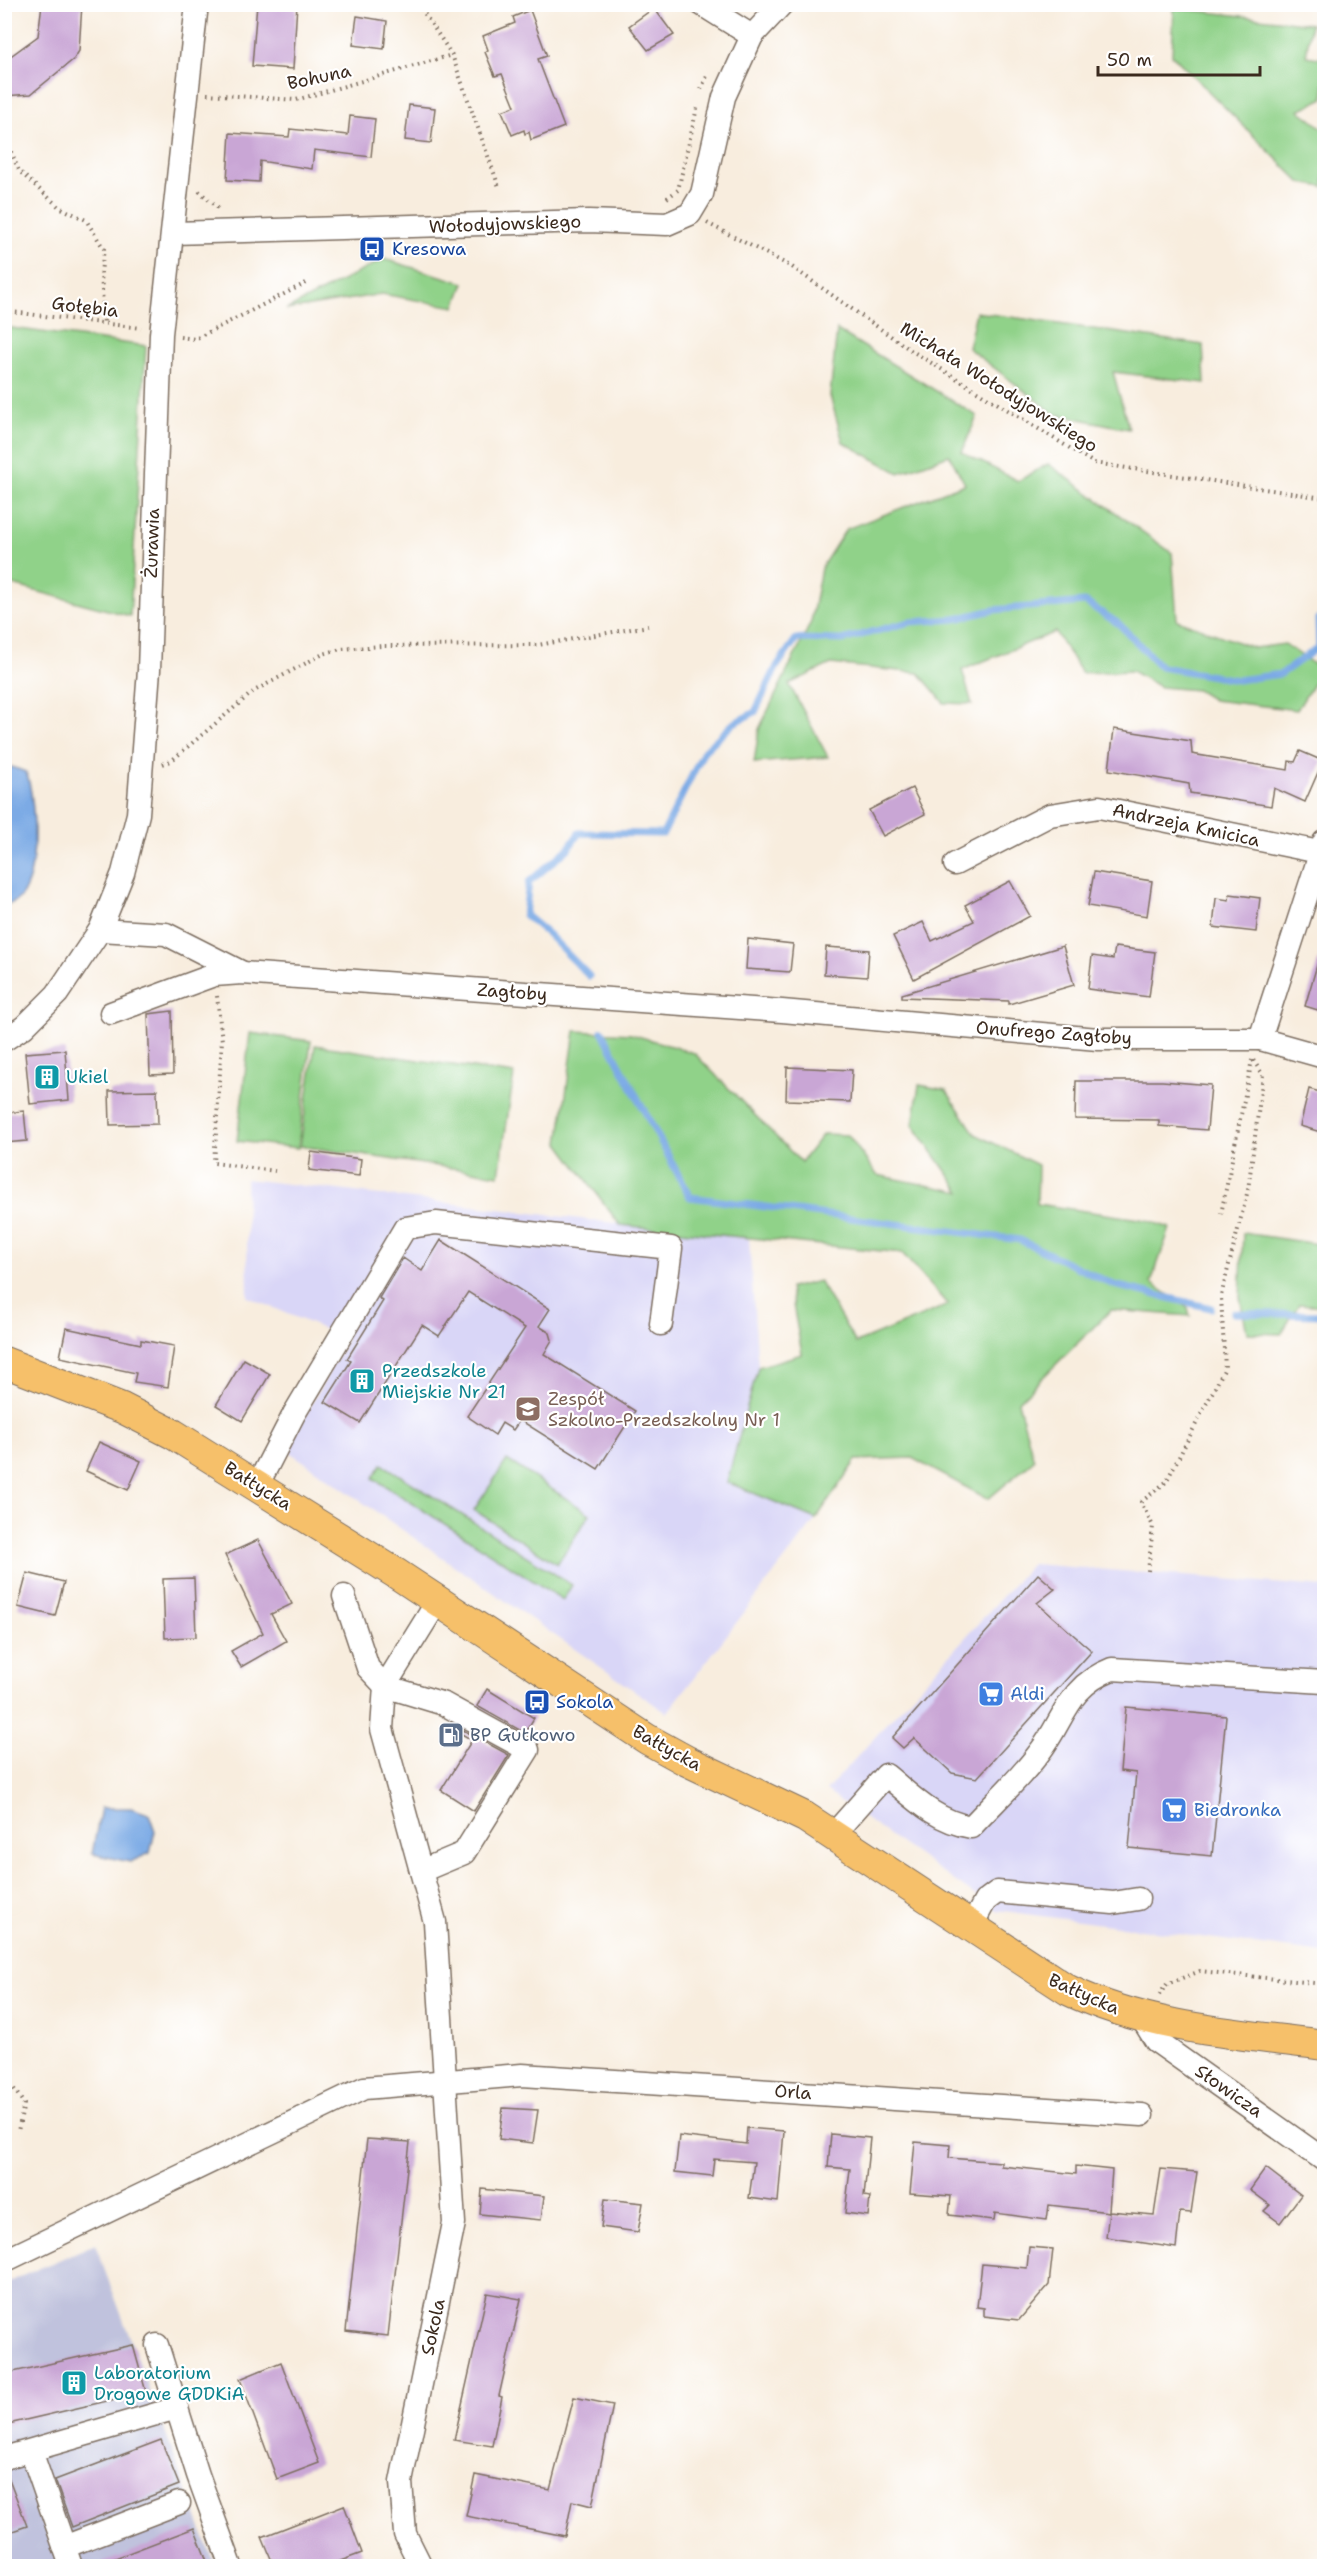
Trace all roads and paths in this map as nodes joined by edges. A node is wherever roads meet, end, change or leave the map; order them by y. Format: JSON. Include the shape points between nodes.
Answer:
{"nodes":[{"id":1,"x":197,"y":4,"type":"edge"},
{"id":2,"x":418,"y":4,"type":"edge"},
{"id":3,"x":701,"y":4,"type":"edge"},
{"id":4,"x":782,"y":4,"type":"edge"},
{"id":5,"x":752,"y":36,"type":"junction"},
{"id":6,"x":452,"y":55,"type":"junction"},
{"id":7,"x":714,"y":64,"type":"dead end"},
{"id":8,"x":188,"y":92,"type":"junction"},
{"id":9,"x":700,"y":93,"type":"dead end"},
{"id":10,"x":698,"y":104,"type":"dead end"},
{"id":11,"x":4,"y":135,"type":"edge"},
{"id":12,"x":178,"y":187,"type":"junction"},
{"id":13,"x":499,"y":187,"type":"dead end"},
{"id":14,"x":664,"y":201,"type":"dead end"},
{"id":15,"x":222,"y":211,"type":"dead end"},
{"id":16,"x":690,"y":214,"type":"junction"},
{"id":17,"x":173,"y":232,"type":"junction"},
{"id":18,"x":310,"y":281,"type":"dead end"},
{"id":19,"x":4,"y":310,"type":"edge"},
{"id":20,"x":104,"y":324,"type":"junction"},
{"id":21,"x":161,"y":334,"type":"junction"},
{"id":22,"x":1324,"y":498,"type":"edge"},
{"id":23,"x":648,"y":626,"type":"dead end"},
{"id":24,"x":143,"y":771,"type":"junction"},
{"id":25,"x":1323,"y":849,"type":"edge"},
{"id":26,"x":955,"y":864,"type":"dead end"},
{"id":27,"x":100,"y":930,"type":"junction"},
{"id":28,"x":242,"y":973,"type":"junction"},
{"id":29,"x":214,"y":975,"type":"junction"},
{"id":30,"x":782,"y":1011,"type":"joint"},
{"id":31,"x":111,"y":1013,"type":"dead end"},
{"id":32,"x":4,"y":1040,"type":"edge"},
{"id":33,"x":1256,"y":1049,"type":"junction"},
{"id":34,"x":1324,"y":1057,"type":"edge"},
{"id":35,"x":275,"y":1171,"type":"dead end"},
{"id":36,"x":1221,"y":1214,"type":"dead end"},
{"id":37,"x":662,"y":1324,"type":"dead end"},
{"id":38,"x":4,"y":1362,"type":"edge"},
{"id":39,"x":257,"y":1486,"type":"junction"},
{"id":40,"x":1148,"y":1571,"type":"dead end"},
{"id":41,"x":344,"y":1596,"type":"dead end"},
{"id":42,"x":437,"y":1602,"type":"junction"},
{"id":43,"x":1324,"y":1682,"type":"edge"},
{"id":44,"x":385,"y":1686,"type":"junction"},
{"id":45,"x":833,"y":1835,"type":"junction"},
{"id":46,"x":421,"y":1871,"type":"junction"},
{"id":47,"x":1138,"y":1899,"type":"dead end"},
{"id":48,"x":971,"y":1927,"type":"junction"},
{"id":49,"x":1324,"y":1984,"type":"edge"},
{"id":50,"x":1141,"y":2017,"type":"junction"},
{"id":51,"x":1324,"y":2045,"type":"edge"},
{"id":52,"x":4,"y":2074,"type":"edge"},
{"id":53,"x":444,"y":2083,"type":"junction"},
{"id":54,"x":1142,"y":2115,"type":"dead end"},
{"id":55,"x":18,"y":2131,"type":"dead end"},
{"id":56,"x":1324,"y":2160,"type":"edge"},
{"id":57,"x":4,"y":2261,"type":"edge"},
{"id":58,"x":157,"y":2345,"type":"dead end"},
{"id":59,"x":177,"y":2408,"type":"junction"},
{"id":60,"x":31,"y":2451,"type":"junction"},
{"id":61,"x":4,"y":2458,"type":"edge"},
{"id":62,"x":179,"y":2503,"type":"dead end"},
{"id":63,"x":68,"y":2557,"type":"edge"},
{"id":64,"x":231,"y":2566,"type":"edge"},
{"id":65,"x":421,"y":2566,"type":"edge"}],
"edges":[{"from":1,"to":8,"type":"street","name":"Żurawia"},
{"from":2,"to":6,"type":"path"},
{"from":3,"to":5,"type":"street"},
{"from":4,"to":5,"type":"street"},
{"from":5,"to":16,"type":"street","via":[[724,97],[702,194]]},
{"from":6,"to":8,"type":"path","name":"Bohuna","via":[[296,100]]},
{"from":6,"to":13,"type":"path"},
{"from":7,"to":9,"type":"path"},
{"from":8,"to":12,"type":"street","name":"Żurawia"},
{"from":10,"to":14,"type":"path","via":[[678,190]]},
{"from":11,"to":20,"type":"path","via":[[19,171],[59,207],[86,220],[105,249],[101,272]]},
{"from":12,"to":15,"type":"path","via":[[195,188]]},
{"from":12,"to":17,"type":"street","name":"Żurawia"},
{"from":16,"to":17,"type":"street","name":"Wołodyjowskiego","via":[[667,224],[589,221]]},
{"from":16,"to":22,"type":"path","name":"Michała Wołodyjowskiego","via":[[792,267],[912,351],[1094,463]]},
{"from":17,"to":21,"type":"street","name":"Żurawia"},
{"from":18,"to":21,"type":"path","via":[[195,339]]},
{"from":19,"to":20,"type":"path","name":"Gołębia"},
{"from":20,"to":21,"type":"path","name":"Gołębia"},
{"from":21,"to":24,"type":"street","name":"Żurawia"},
{"from":23,"to":24,"type":"path","via":[[538,645],[382,646],[323,654],[254,691],[171,761]]},
{"from":24,"to":27,"type":"street","name":"Żurawia","via":[[131,844]]},
{"from":25,"to":26,"type":"street","name":"Andrzeja Kmicica","via":[[1099,807],[1050,815]]},
{"from":25,"to":33,"type":"street","name":"Andrzeja Kmicica"},
{"from":27,"to":28,"type":"street","name":"Zagłoby","via":[[166,934]]},
{"from":27,"to":32,"type":"street","name":"Żurawia","via":[[57,994]]},
{"from":28,"to":29,"type":"street","name":"Zagłoby"},
{"from":28,"to":30,"type":"street","name":"Zagłoby"},
{"from":29,"to":31,"type":"street","name":"Zagłoby"},
{"from":29,"to":35,"type":"path","via":[[222,1041],[214,1162]]},
{"from":30,"to":33,"type":"street","name":"Onufrego Zagłoby"},
{"from":33,"to":34,"type":"street","name":"Onufrego Zagłoby"},
{"from":33,"to":36,"type":"path"},
{"from":33,"to":40,"type":"path","via":[[1263,1076],[1248,1190],[1221,1296],[1225,1368],[1166,1482],[1140,1502],[1153,1526]]},
{"from":37,"to":39,"type":"street","via":[[671,1248],[436,1223],[405,1228],[294,1414]]},
{"from":38,"to":39,"type":"main road","name":"Bałtycka","via":[[130,1412]]},
{"from":39,"to":42,"type":"main road","name":"Bałtycka"},
{"from":41,"to":44,"type":"street","via":[[368,1668]]},
{"from":42,"to":44,"type":"street","name":"Sokola"},
{"from":42,"to":45,"type":"main road","name":"Bałtycka","via":[[647,1739],[805,1817]]},
{"from":43,"to":45,"type":"street","via":[[1112,1669],[1095,1677],[1074,1696],[1038,1755],[970,1827],[932,1814],[886,1775]]},
{"from":44,"to":46,"type":"street","name":"Sokola","via":[[382,1729]]},
{"from":44,"to":46,"type":"street","via":[[444,1704],[528,1750],[464,1853]]},
{"from":45,"to":48,"type":"main road","name":"Bałtycka"},
{"from":46,"to":53,"type":"street","name":"Sokola","via":[[435,1922]]},
{"from":47,"to":48,"type":"street","via":[[1113,1903],[998,1892],[985,1902]]},
{"from":48,"to":50,"type":"main road","name":"Bałtycka","via":[[1068,1990]]},
{"from":49,"to":50,"type":"path","via":[[1200,1971],[1167,1984]]},
{"from":50,"to":51,"type":"main road","name":"Bałtycka"},
{"from":50,"to":56,"type":"street","name":"Słowicza","via":[[1156,2041]]},
{"from":52,"to":55,"type":"path","via":[[24,2104]]},
{"from":53,"to":54,"type":"street","name":"Orla","via":[[522,2075]]},
{"from":53,"to":57,"type":"street","via":[[364,2088]]},
{"from":53,"to":65,"type":"street","name":"Sokola","via":[[454,2223],[401,2482],[405,2534]]},
{"from":58,"to":59,"type":"street"},
{"from":59,"to":60,"type":"street"},
{"from":59,"to":64,"type":"street"},
{"from":60,"to":61,"type":"street"},
{"from":60,"to":63,"type":"street"},
{"from":62,"to":63,"type":"street"}]}
